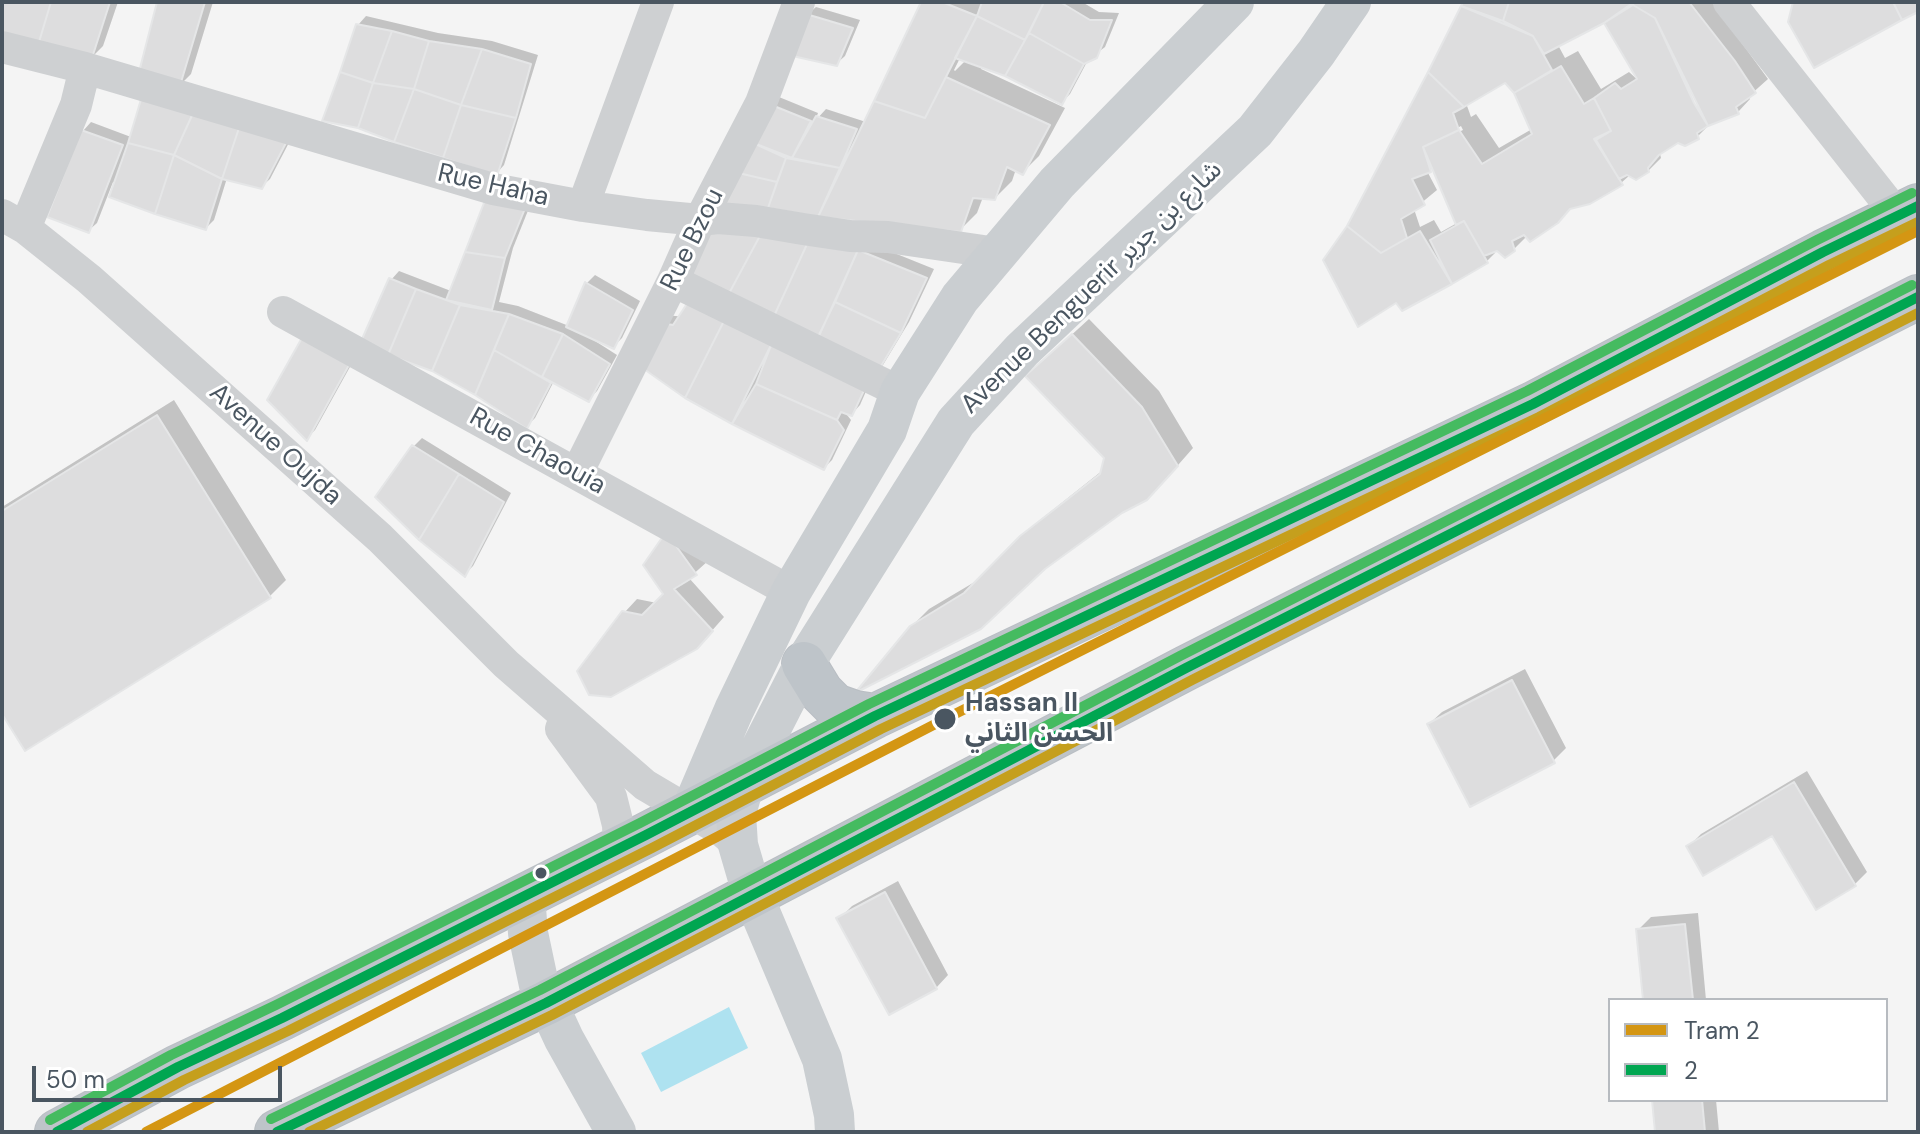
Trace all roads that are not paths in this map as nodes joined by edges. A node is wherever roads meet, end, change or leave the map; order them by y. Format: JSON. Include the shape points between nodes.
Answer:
{"nodes":[{"id":1,"x":658,"y":2,"type":"edge"},
{"id":2,"x":799,"y":2,"type":"edge"},
{"id":3,"x":1234,"y":2,"type":"edge"},
{"id":4,"x":1351,"y":2,"type":"edge"},
{"id":5,"x":1731,"y":2,"type":"edge"},
{"id":6,"x":2,"y":47,"type":"edge"},
{"id":7,"x":85,"y":68,"type":"junction"},
{"id":8,"x":583,"y":206,"type":"junction"},
{"id":9,"x":1908,"y":211,"type":"edge"},
{"id":10,"x":700,"y":220,"type":"junction"},
{"id":11,"x":13,"y":221,"type":"edge"},
{"id":12,"x":997,"y":253,"type":"junction"},
{"id":13,"x":673,"y":281,"type":"junction"},
{"id":14,"x":1918,"y":297,"type":"edge"},
{"id":15,"x":283,"y":312,"type":"dead end"},
{"id":16,"x":900,"y":392,"type":"junction"},
{"id":17,"x":577,"y":473,"type":"junction"},
{"id":18,"x":791,"y":592,"type":"junction"},
{"id":19,"x":804,"y":664,"type":"junction"},
{"id":20,"x":535,"y":690,"type":"junction"},
{"id":21,"x":875,"y":716,"type":"junction"},
{"id":22,"x":744,"y":785,"type":"junction"},
{"id":23,"x":690,"y":813,"type":"junction"},
{"id":24,"x":738,"y":845,"type":"junction"},
{"id":25,"x":619,"y":848,"type":"junction"},
{"id":26,"x":752,"y":893,"type":"junction"},
{"id":27,"x":525,"y":896,"type":"junction"},
{"id":28,"x":546,"y":1003,"type":"junction"},
{"id":29,"x":57,"y":1132,"type":"edge"},
{"id":30,"x":277,"y":1132,"type":"edge"},
{"id":31,"x":616,"y":1132,"type":"edge"},
{"id":32,"x":835,"y":1132,"type":"edge"}],
"edges":[{"from":1,"to":8,"type":"street"},
{"from":2,"to":10,"type":"street","name":"Rue Bzou","via":[[761,103]]},
{"from":3,"to":12,"type":"main road","via":[[1057,183]]},
{"from":4,"to":19,"type":"main road","name":"Avenue Benguerir شارع بن جرير","via":[[1255,131],[1022,350],[956,422]]},
{"from":5,"to":9,"type":"street"},
{"from":6,"to":7,"type":"street","name":"Rue Haha"},
{"from":7,"to":8,"type":"street","name":"Rue Haha","via":[[493,189]]},
{"from":7,"to":11,"type":"street","via":[[76,105]]},
{"from":8,"to":10,"type":"street","name":"Rue Haha"},
{"from":9,"to":21,"type":"highway","via":[[1533,404]]},
{"from":10,"to":12,"type":"street","name":"Rue Haha","via":[[756,221]]},
{"from":10,"to":13,"type":"street","name":"Rue Bzou"},
{"from":11,"to":20,"type":"street","name":"Avenue Oujda","via":[[89,279],[380,538]]},
{"from":12,"to":16,"type":"main road","via":[[960,298]]},
{"from":13,"to":16,"type":"street"},
{"from":13,"to":17,"type":"street","name":"Rue Bzou"},
{"from":14,"to":26,"type":"highway"},
{"from":15,"to":17,"type":"street","name":"Rue Chaouia"},
{"from":16,"to":18,"type":"main road","via":[[887,430]]},
{"from":17,"to":18,"type":"street","name":"Rue Chaouia"},
{"from":18,"to":23,"type":"main road"},
{"from":19,"to":21,"type":"highway","via":[[835,706]]},
{"from":19,"to":22,"type":"main road","name":"Avenue Benguerir شارع بن جرير"},
{"from":20,"to":23,"type":"street","name":"Avenue Oujda","via":[[645,785]]},
{"from":20,"to":25,"type":"street","name":"Avenue Oujda","via":[[611,797]]},
{"from":21,"to":22,"type":"highway"},
{"from":22,"to":23,"type":"highway"},
{"from":22,"to":24,"type":"main road","name":"Avenue Benguerir شارع بن جرير","via":[[736,814]]},
{"from":23,"to":24,"type":"street","name":"Avenue Oujda"},
{"from":23,"to":25,"type":"highway"},
{"from":24,"to":26,"type":"main road","name":"Avenue Benguerir شارع بن جرير"},
{"from":25,"to":27,"type":"highway"},
{"from":26,"to":28,"type":"highway"},
{"from":26,"to":32,"type":"main road","name":"Avenue Benguerir شارع بن جرير","via":[[822,1059]]},
{"from":27,"to":28,"type":"main road","via":[[528,933]]},
{"from":27,"to":29,"type":"highway"},
{"from":28,"to":30,"type":"highway"},
{"from":28,"to":31,"type":"main road"}]}
